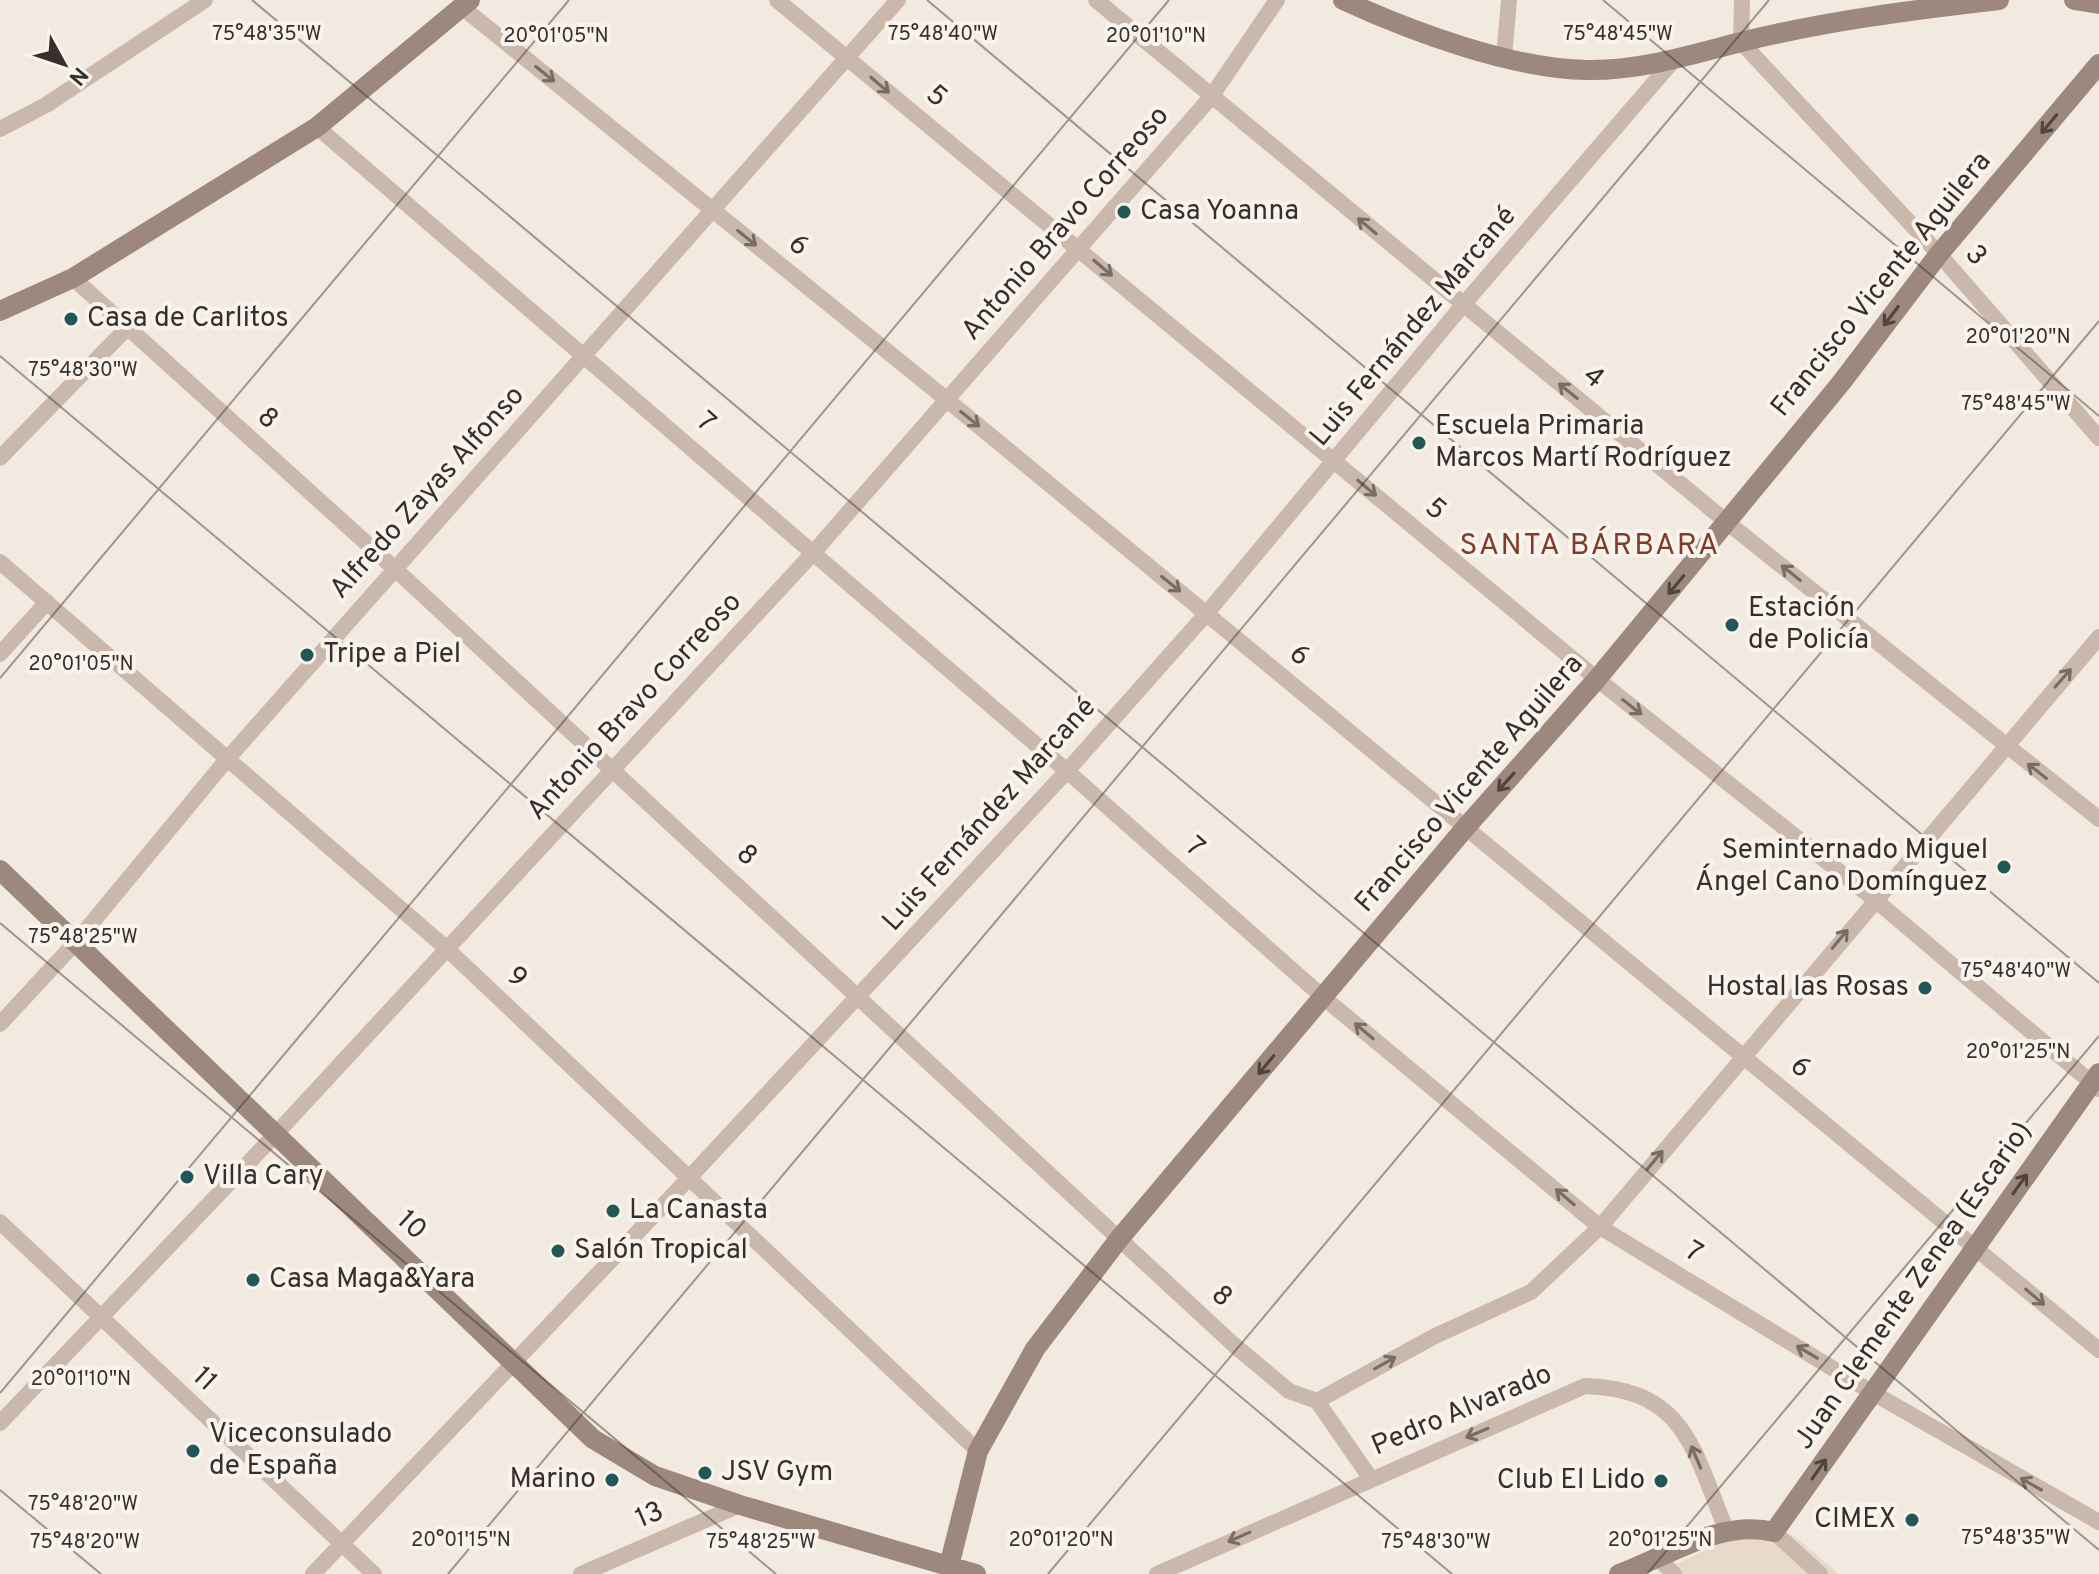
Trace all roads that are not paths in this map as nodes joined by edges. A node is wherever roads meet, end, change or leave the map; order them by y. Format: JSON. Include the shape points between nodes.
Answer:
{"nodes":[{"id":1,"x":205,"y":0,"type":"edge"},
{"id":2,"x":777,"y":0,"type":"edge"},
{"id":3,"x":898,"y":0,"type":"edge"},
{"id":4,"x":1096,"y":0,"type":"edge"},
{"id":5,"x":1277,"y":0,"type":"edge"},
{"id":6,"x":1343,"y":0,"type":"edge"},
{"id":7,"x":1509,"y":0,"type":"edge"},
{"id":8,"x":1742,"y":0,"type":"edge"},
{"id":9,"x":1999,"y":0,"type":"edge"},
{"id":10,"x":2074,"y":0,"type":"edge"},
{"id":11,"x":466,"y":4,"type":"edge"},
{"id":12,"x":2099,"y":4,"type":"edge"},
{"id":13,"x":1741,"y":42,"type":"junction"},
{"id":14,"x":1504,"y":57,"type":"junction"},
{"id":15,"x":848,"y":58,"type":"junction"},
{"id":16,"x":1672,"y":62,"type":"junction"},
{"id":17,"x":2099,"y":64,"type":"edge"},
{"id":18,"x":1211,"y":97,"type":"junction"},
{"id":19,"x":317,"y":127,"type":"junction"},
{"id":20,"x":0,"y":129,"type":"edge"},
{"id":21,"x":714,"y":212,"type":"junction"},
{"id":22,"x":1080,"y":249,"type":"junction"},
{"id":23,"x":1939,"y":254,"type":"junction"},
{"id":24,"x":73,"y":278,"type":"junction"},
{"id":25,"x":1463,"y":305,"type":"junction"},
{"id":26,"x":0,"y":311,"type":"edge"},
{"id":27,"x":127,"y":328,"type":"junction"},
{"id":28,"x":586,"y":355,"type":"junction"},
{"id":29,"x":946,"y":399,"type":"junction"},
{"id":30,"x":2099,"y":438,"type":"edge"},
{"id":31,"x":0,"y":458,"type":"edge"},
{"id":32,"x":1336,"y":462,"type":"junction"},
{"id":33,"x":1728,"y":523,"type":"junction"},
{"id":34,"x":813,"y":553,"type":"junction"},
{"id":35,"x":0,"y":562,"type":"edge"},
{"id":36,"x":395,"y":569,"type":"junction"},
{"id":37,"x":47,"y":602,"type":"junction"},
{"id":38,"x":1207,"y":613,"type":"junction"},
{"id":39,"x":2099,"y":637,"type":"edge"},
{"id":40,"x":0,"y":654,"type":"edge"},
{"id":41,"x":1597,"y":679,"type":"junction"},
{"id":42,"x":2004,"y":745,"type":"junction"},
{"id":43,"x":229,"y":757,"type":"junction"},
{"id":44,"x":614,"y":770,"type":"junction"},
{"id":45,"x":1067,"y":771,"type":"junction"},
{"id":46,"x":2099,"y":819,"type":"edge"},
{"id":47,"x":1466,"y":827,"type":"junction"},
{"id":48,"x":0,"y":870,"type":"edge"},
{"id":49,"x":1874,"y":899,"type":"junction"},
{"id":50,"x":76,"y":942,"type":"junction"},
{"id":51,"x":446,"y":948,"type":"junction"},
{"id":52,"x":859,"y":996,"type":"junction"},
{"id":53,"x":1324,"y":998,"type":"junction"},
{"id":54,"x":0,"y":1024,"type":"edge"},
{"id":55,"x":1743,"y":1054,"type":"junction"},
{"id":56,"x":2097,"y":1082,"type":"edge"},
{"id":57,"x":274,"y":1136,"type":"junction"},
{"id":58,"x":690,"y":1177,"type":"junction"},
{"id":59,"x":0,"y":1222,"type":"edge"},
{"id":60,"x":1600,"y":1227,"type":"junction"},
{"id":61,"x":1119,"y":1239,"type":"junction"},
{"id":62,"x":1975,"y":1247,"type":"junction"},
{"id":63,"x":100,"y":1318,"type":"junction"},
{"id":64,"x":2099,"y":1350,"type":"edge"},
{"id":65,"x":513,"y":1362,"type":"junction"},
{"id":66,"x":1873,"y":1393,"type":"junction"},
{"id":67,"x":1317,"y":1401,"type":"junction"},
{"id":68,"x":0,"y":1423,"type":"edge"},
{"id":69,"x":978,"y":1451,"type":"junction"},
{"id":70,"x":1371,"y":1479,"type":"junction"},
{"id":71,"x":740,"y":1505,"type":"junction"},
{"id":72,"x":2099,"y":1522,"type":"edge"},
{"id":73,"x":1726,"y":1529,"type":"junction"},
{"id":74,"x":1774,"y":1532,"type":"junction"},
{"id":75,"x":342,"y":1544,"type":"junction"},
{"id":76,"x":1667,"y":1567,"type":"edge"},
{"id":77,"x":945,"y":1571,"type":"edge"},
{"id":78,"x":313,"y":1574,"type":"edge"},
{"id":79,"x":374,"y":1574,"type":"edge"},
{"id":80,"x":581,"y":1574,"type":"edge"},
{"id":81,"x":976,"y":1574,"type":"edge"},
{"id":82,"x":1157,"y":1574,"type":"edge"},
{"id":83,"x":1619,"y":1574,"type":"edge"},
{"id":84,"x":1820,"y":1574,"type":"edge"}],
"edges":[{"from":1,"to":20,"type":"street","via":[[46,105]]},
{"from":2,"to":15,"type":"street","name":"5"},
{"from":3,"to":15,"type":"street","name":"Alfredo Zayas Alfonso"},
{"from":4,"to":18,"type":"street","name":"4"},
{"from":5,"to":18,"type":"street","name":"Antonio Bravo Correoso"},
{"from":6,"to":14,"type":"main road","via":[[1388,21]]},
{"from":7,"to":14,"type":"street"},
{"from":8,"to":13,"type":"street"},
{"from":9,"to":13,"type":"main road","via":[[1881,13]]},
{"from":10,"to":12,"type":"main road"},
{"from":11,"to":19,"type":"main road"},
{"from":11,"to":21,"type":"street","name":"6","one_way":true},
{"from":13,"to":16,"type":"main road"},
{"from":13,"to":23,"type":"street","name":"3"},
{"from":14,"to":16,"type":"main road","via":[[1586,70]]},
{"from":15,"to":21,"type":"street","name":"Alfredo Zayas Alfonso"},
{"from":15,"to":22,"type":"street","name":"5","one_way":true},
{"from":16,"to":25,"type":"street","name":"Luis Fernández Marcané"},
{"from":17,"to":23,"type":"main road","name":"Francisco Vicente Aguilera","one_way":true},
{"from":18,"to":22,"type":"street","name":"Antonio Bravo Correoso"},
{"from":25,"to":18,"type":"street","name":"4","one_way":true},
{"from":19,"to":24,"type":"main road"},
{"from":19,"to":28,"type":"street","name":"7"},
{"from":21,"to":28,"type":"street","name":"Alfredo Zayas Alfonso"},
{"from":21,"to":29,"type":"street","name":"6","one_way":true},
{"from":22,"to":29,"type":"street","name":"Antonio Bravo Correoso"},
{"from":22,"to":32,"type":"street","name":"5","one_way":true},
{"from":23,"to":30,"type":"street","name":"3"},
{"from":23,"to":33,"type":"main road","name":"Francisco Vicente Aguilera","one_way":true},
{"from":24,"to":26,"type":"main road"},
{"from":24,"to":27,"type":"street","name":"8"},
{"from":25,"to":32,"type":"street","name":"Luis Fernández Marcané"},
{"from":33,"to":25,"type":"street","name":"4","one_way":true},
{"from":27,"to":31,"type":"street"},
{"from":27,"to":36,"type":"street","name":"8"},
{"from":28,"to":34,"type":"street","name":"7"},
{"from":28,"to":36,"type":"street","name":"Alfredo Zayas Alfonso"},
{"from":29,"to":34,"type":"street","name":"Antonio Bravo Correoso"},
{"from":29,"to":38,"type":"street","name":"6","one_way":true},
{"from":32,"to":38,"type":"street","name":"Luis Fernández Marcané"},
{"from":32,"to":41,"type":"street","name":"5","one_way":true},
{"from":33,"to":41,"type":"main road","name":"Francisco Vicente Aguilera","one_way":true},
{"from":42,"to":33,"type":"street","name":"4","one_way":true},
{"from":34,"to":44,"type":"street","name":"Antonio Bravo Correoso"},
{"from":34,"to":45,"type":"street","name":"7"},
{"from":35,"to":37,"type":"street","name":"9"},
{"from":36,"to":43,"type":"street","name":"Alfredo Zayas Alfonso"},
{"from":36,"to":44,"type":"street","name":"8"},
{"from":37,"to":40,"type":"street"},
{"from":37,"to":43,"type":"street","name":"9"},
{"from":38,"to":45,"type":"street","name":"Luis Fernández Marcané"},
{"from":38,"to":47,"type":"street","name":"6"},
{"from":42,"to":39,"type":"street","one_way":true},
{"from":41,"to":47,"type":"main road","name":"Francisco Vicente Aguilera","one_way":true},
{"from":41,"to":49,"type":"street","name":"5","one_way":true},
{"from":46,"to":42,"type":"street","name":"4","one_way":true},
{"from":42,"to":49,"type":"street"},
{"from":43,"to":50,"type":"street","name":"Alfredo Zayas Alfonso"},
{"from":43,"to":51,"type":"street","name":"9"},
{"from":44,"to":51,"type":"street","name":"Antonio Bravo Correoso"},
{"from":44,"to":52,"type":"street","name":"8"},
{"from":45,"to":52,"type":"street","name":"Luis Fernández Marcané"},
{"from":45,"to":53,"type":"street","name":"7"},
{"from":47,"to":53,"type":"main road","name":"Francisco Vicente Aguilera"},
{"from":47,"to":55,"type":"street","name":"6"},
{"from":48,"to":50,"type":"main road","name":"10"},
{"from":55,"to":49,"type":"street","one_way":true},
{"from":49,"to":56,"type":"street","name":"5"},
{"from":50,"to":54,"type":"street","name":"Alfredo Zayas Alfonso"},
{"from":50,"to":57,"type":"main road","name":"10"},
{"from":51,"to":57,"type":"street","name":"Antonio Bravo Correoso"},
{"from":51,"to":58,"type":"street","name":"9"},
{"from":52,"to":58,"type":"street","name":"Luis Fernández Marcané"},
{"from":52,"to":61,"type":"street","name":"8"},
{"from":60,"to":53,"type":"street","name":"7","one_way":true},
{"from":53,"to":61,"type":"main road","name":"Francisco Vicente Aguilera","one_way":true},
{"from":60,"to":55,"type":"street","one_way":true},
{"from":55,"to":62,"type":"street","name":"6"},
{"from":62,"to":56,"type":"main road","name":"Juan Clemente Zenea (Escario)","one_way":true},
{"from":57,"to":63,"type":"street","name":"Antonio Bravo Correoso"},
{"from":57,"to":65,"type":"main road","name":"10"},
{"from":58,"to":65,"type":"street","name":"Luis Fernández Marcané"},
{"from":58,"to":69,"type":"street","name":"9"},
{"from":59,"to":63,"type":"street","name":"11"},
{"from":66,"to":60,"type":"street","name":"7","one_way":true},
{"from":67,"to":60,"type":"street","one_way":true,"via":[[1433,1337],[1531,1292]]},
{"from":61,"to":67,"type":"street","name":"8","via":[[1289,1391]]},
{"from":61,"to":69,"type":"main road","name":"Francisco Vicente Aguilera","via":[[1035,1349]]},
{"from":62,"to":64,"type":"street","name":"6","one_way":true},
{"from":62,"to":66,"type":"main road","name":"Juan Clemente Zenea (Escario)"},
{"from":63,"to":68,"type":"street","name":"Antonio Bravo Correoso"},
{"from":63,"to":75,"type":"street","name":"11"},
{"from":65,"to":71,"type":"main road","name":"10","via":[[593,1439],[622,1459]]},
{"from":65,"to":75,"type":"street","name":"Luis Fernández Marcané"},
{"from":72,"to":66,"type":"street","name":"7","one_way":true},
{"from":74,"to":66,"type":"main road","name":"Juan Clemente Zenea (Escario)","one_way":true},
{"from":67,"to":70,"type":"street"},
{"from":69,"to":77,"type":"main road","name":"Francisco Vicente Aguilera"},
{"from":73,"to":70,"type":"street","name":"Pedro Alvarado","one_way":true,"via":[[1688,1438],[1672,1414],[1646,1397],[1613,1387],[1585,1386]]},
{"from":70,"to":82,"type":"street","name":"Pedro Alvarado","one_way":true},
{"from":71,"to":77,"type":"main road","name":"10"},
{"from":71,"to":80,"type":"street","name":"13"},
{"from":73,"to":74,"type":"main road"},
{"from":73,"to":76,"type":"main road"},
{"from":74,"to":84,"type":"street"},
{"from":75,"to":78,"type":"street","name":"Luis Fernández Marcané"},
{"from":75,"to":79,"type":"street","name":"11"},
{"from":76,"to":83,"type":"main road"},
{"from":77,"to":81,"type":"main road","name":"10"}]}
